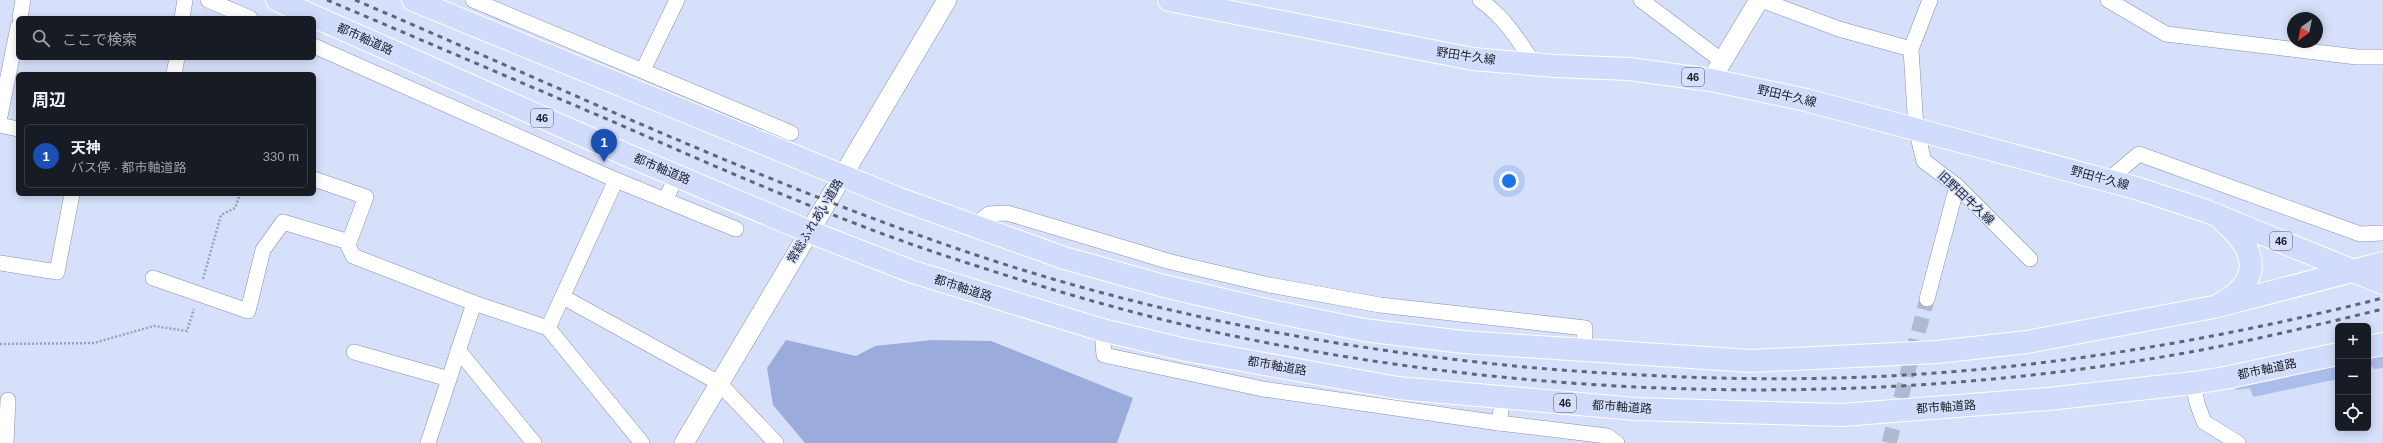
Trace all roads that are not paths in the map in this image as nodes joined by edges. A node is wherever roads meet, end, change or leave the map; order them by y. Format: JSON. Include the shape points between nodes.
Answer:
{"nodes":[{"id":1,"x":24,"y":0,"type":"edge"},
{"id":2,"x":185,"y":0,"type":"edge"},
{"id":3,"x":208,"y":0,"type":"edge"},
{"id":4,"x":277,"y":0,"type":"edge"},
{"id":5,"x":413,"y":0,"type":"edge"},
{"id":6,"x":473,"y":0,"type":"edge"},
{"id":7,"x":677,"y":0,"type":"edge"},
{"id":8,"x":947,"y":0,"type":"edge"},
{"id":9,"x":1170,"y":0,"type":"edge"},
{"id":10,"x":1480,"y":0,"type":"edge"},
{"id":11,"x":1641,"y":0,"type":"edge"},
{"id":12,"x":1760,"y":0,"type":"edge"},
{"id":13,"x":1930,"y":0,"type":"edge"},
{"id":14,"x":2108,"y":0,"type":"edge"},
{"id":15,"x":493,"y":8,"type":"junction"},
{"id":16,"x":20,"y":16,"type":"edge"},
{"id":17,"x":182,"y":16,"type":"edge"},
{"id":18,"x":245,"y":16,"type":"edge"},
{"id":19,"x":313,"y":16,"type":"edge"},
{"id":20,"x":316,"y":17,"type":"edge"},
{"id":21,"x":483,"y":28,"type":"junction"},
{"id":22,"x":16,"y":37,"type":"edge"},
{"id":23,"x":316,"y":47,"type":"edge"},
{"id":24,"x":1911,"y":49,"type":"junction"},
{"id":25,"x":2383,"y":57,"type":"edge"},
{"id":26,"x":177,"y":60,"type":"edge"},
{"id":27,"x":1722,"y":61,"type":"junction"},
{"id":28,"x":1534,"y":64,"type":"junction"},
{"id":29,"x":643,"y":70,"type":"junction"},
{"id":30,"x":174,"y":72,"type":"edge"},
{"id":31,"x":1711,"y":80,"type":"junction"},
{"id":32,"x":686,"y":87,"type":"junction"},
{"id":33,"x":677,"y":107,"type":"junction"},
{"id":34,"x":0,"y":116,"type":"edge"},
{"id":35,"x":0,"y":125,"type":"edge"},
{"id":36,"x":16,"y":129,"type":"edge"},
{"id":37,"x":1916,"y":129,"type":"junction"},
{"id":38,"x":790,"y":133,"type":"dead end"},
{"id":39,"x":843,"y":175,"type":"junction"},
{"id":40,"x":677,"y":176,"type":"junction"},
{"id":41,"x":316,"y":180,"type":"edge"},
{"id":42,"x":616,"y":180,"type":"junction"},
{"id":43,"x":2108,"y":180,"type":"junction"},
{"id":44,"x":1957,"y":186,"type":"junction"},
{"id":45,"x":72,"y":196,"type":"edge"},
{"id":46,"x":665,"y":200,"type":"junction"},
{"id":47,"x":2206,"y":211,"type":"junction"},
{"id":48,"x":736,"y":229,"type":"dead end"},
{"id":49,"x":810,"y":232,"type":"junction"},
{"id":50,"x":2383,"y":233,"type":"edge"},
{"id":51,"x":348,"y":245,"type":"junction"},
{"id":52,"x":2030,"y":259,"type":"dead end"},
{"id":53,"x":0,"y":263,"type":"edge"},
{"id":54,"x":2383,"y":263,"type":"edge"},
{"id":55,"x":2356,"y":271,"type":"junction"},
{"id":56,"x":153,"y":278,"type":"dead end"},
{"id":57,"x":2383,"y":284,"type":"edge"},
{"id":58,"x":563,"y":297,"type":"junction"},
{"id":59,"x":1927,"y":299,"type":"tunnel mouth"},
{"id":60,"x":474,"y":303,"type":"junction"},
{"id":61,"x":2214,"y":306,"type":"junction"},
{"id":62,"x":548,"y":328,"type":"junction"},
{"id":63,"x":1102,"y":330,"type":"junction"},
{"id":64,"x":2383,"y":344,"type":"edge"},
{"id":65,"x":2371,"y":346,"type":"edge"},
{"id":66,"x":458,"y":350,"type":"junction"},
{"id":67,"x":354,"y":352,"type":"dead end"},
{"id":68,"x":2335,"y":355,"type":"edge"},
{"id":69,"x":449,"y":379,"type":"junction"},
{"id":70,"x":719,"y":383,"type":"junction"},
{"id":71,"x":2193,"y":383,"type":"junction"},
{"id":72,"x":1503,"y":397,"type":"junction"},
{"id":73,"x":8,"y":400,"type":"dead end"},
{"id":74,"x":1499,"y":423,"type":"junction"},
{"id":75,"x":429,"y":442,"type":"edge"},
{"id":76,"x":6,"y":443,"type":"edge"},
{"id":77,"x":534,"y":443,"type":"edge"},
{"id":78,"x":642,"y":443,"type":"edge"},
{"id":79,"x":684,"y":443,"type":"edge"},
{"id":80,"x":776,"y":443,"type":"edge"},
{"id":81,"x":1617,"y":443,"type":"edge"},
{"id":82,"x":2238,"y":443,"type":"edge"}],
"edges":[{"from":1,"to":16,"type":"street"},
{"from":2,"to":17,"type":"street"},
{"from":3,"to":18,"type":"street"},
{"from":4,"to":19,"type":"main road","name":"都市軸道路","number":"46"},
{"from":5,"to":21,"type":"main road"},
{"from":6,"to":15,"type":"street"},
{"from":7,"to":29,"type":"street"},
{"from":8,"to":39,"type":"street","name":"常総ふれあい道路"},
{"from":9,"to":28,"type":"main road","name":"野田牛久線","number":"46","via":[[1473,59]]},
{"from":10,"to":28,"type":"street","via":[[1493,9],[1512,29]]},
{"from":11,"to":27,"type":"street"},
{"from":12,"to":24,"type":"street","via":[[1839,29]]},
{"from":12,"to":27,"type":"street"},
{"from":13,"to":24,"type":"street"},
{"from":14,"to":25,"type":"street","via":[[2166,34],[2357,57]]},
{"from":15,"to":21,"type":"street"},
{"from":15,"to":29,"type":"street"},
{"from":20,"to":40,"type":"main road","name":"都市軸道路","number":"46"},
{"from":21,"to":33,"type":"main road"},
{"from":22,"to":34,"type":"street"},
{"from":23,"to":42,"type":"street"},
{"from":24,"to":37,"type":"street","name":"旧野田牛久線"},
{"from":26,"to":30,"type":"street"},
{"from":27,"to":31,"type":"street"},
{"from":28,"to":31,"type":"main road","name":"野田牛久線","number":"46","via":[[1629,68]]},
{"from":29,"to":32,"type":"street"},
{"from":31,"to":37,"type":"main road","name":"野田牛久線","number":"46","via":[[1806,100]]},
{"from":32,"to":33,"type":"street"},
{"from":32,"to":38,"type":"street"},
{"from":33,"to":39,"type":"main road"},
{"from":35,"to":36,"type":"street"},
{"from":37,"to":43,"type":"main road","name":"野田牛久線","number":"46"},
{"from":37,"to":44,"type":"street","name":"旧野田牛久線","via":[[1924,161]]},
{"from":39,"to":49,"type":"street","name":"常総ふれあい道路"},
{"from":39,"to":61,"type":"main road","via":[[898,198],[1064,258],[1164,286],[1270,312],[1372,330],[1463,342],[1751,361],[1937,352],[2027,342]]},
{"from":40,"to":46,"type":"street"},
{"from":40,"to":49,"type":"main road","name":"都市軸道路","number":"46"},
{"from":41,"to":51,"type":"street","via":[[366,197]]},
{"from":42,"to":46,"type":"street"},
{"from":42,"to":58,"type":"street"},
{"from":43,"to":47,"type":"main road","name":"野田牛久線","number":"46"},
{"from":43,"to":50,"type":"street","via":[[2139,154],[2360,234]]},
{"from":44,"to":52,"type":"street","name":"旧野田牛久線"},
{"from":44,"to":59,"type":"street"},
{"from":45,"to":53,"type":"street","via":[[57,272]]},
{"from":46,"to":48,"type":"street"},
{"from":47,"to":55,"type":"main road","name":"野田牛久線","number":"46"},
{"from":47,"to":61,"type":"main road","via":[[2229,225],[2245,245],[2252,260],[2249,277],[2241,288]]},
{"from":49,"to":63,"type":"main road","name":"都市軸道路","number":"46","via":[[913,272]]},
{"from":49,"to":70,"type":"street","name":"常総ふれあい道路"},
{"from":51,"to":56,"type":"street","via":[[346,241],[283,222],[263,250],[248,310]]},
{"from":51,"to":60,"type":"street","via":[[353,256]]},
{"from":54,"to":55,"type":"main road"},
{"from":55,"to":57,"type":"main road","name":"野田牛久線","number":"46"},
{"from":55,"to":61,"type":"main road"},
{"from":58,"to":62,"type":"street"},
{"from":58,"to":70,"type":"street"},
{"from":60,"to":62,"type":"street"},
{"from":60,"to":66,"type":"street"},
{"from":62,"to":78,"type":"street"},
{"from":63,"to":72,"type":"main road","name":"都市軸道路","number":"46","via":[[1186,350],[1398,388]]},
{"from":63,"to":74,"type":"street","via":[[1104,355],[1264,389]]},
{"from":64,"to":65,"type":"main road"},
{"from":66,"to":69,"type":"street"},
{"from":66,"to":77,"type":"street"},
{"from":67,"to":69,"type":"street"},
{"from":68,"to":71,"type":"main road","name":"都市軸道路","number":"46"},
{"from":69,"to":75,"type":"street"},
{"from":70,"to":79,"type":"street","name":"常総ふれあい道路"},
{"from":70,"to":80,"type":"street"},
{"from":71,"to":72,"type":"main road","name":"都市軸道路","number":"46","via":[[2048,399],[1842,415],[1636,409]]},
{"from":71,"to":82,"type":"street","via":[[2204,422]]},
{"from":72,"to":74,"type":"street"},
{"from":73,"to":76,"type":"street"},
{"from":74,"to":81,"type":"street","via":[[1607,436]]}]}
